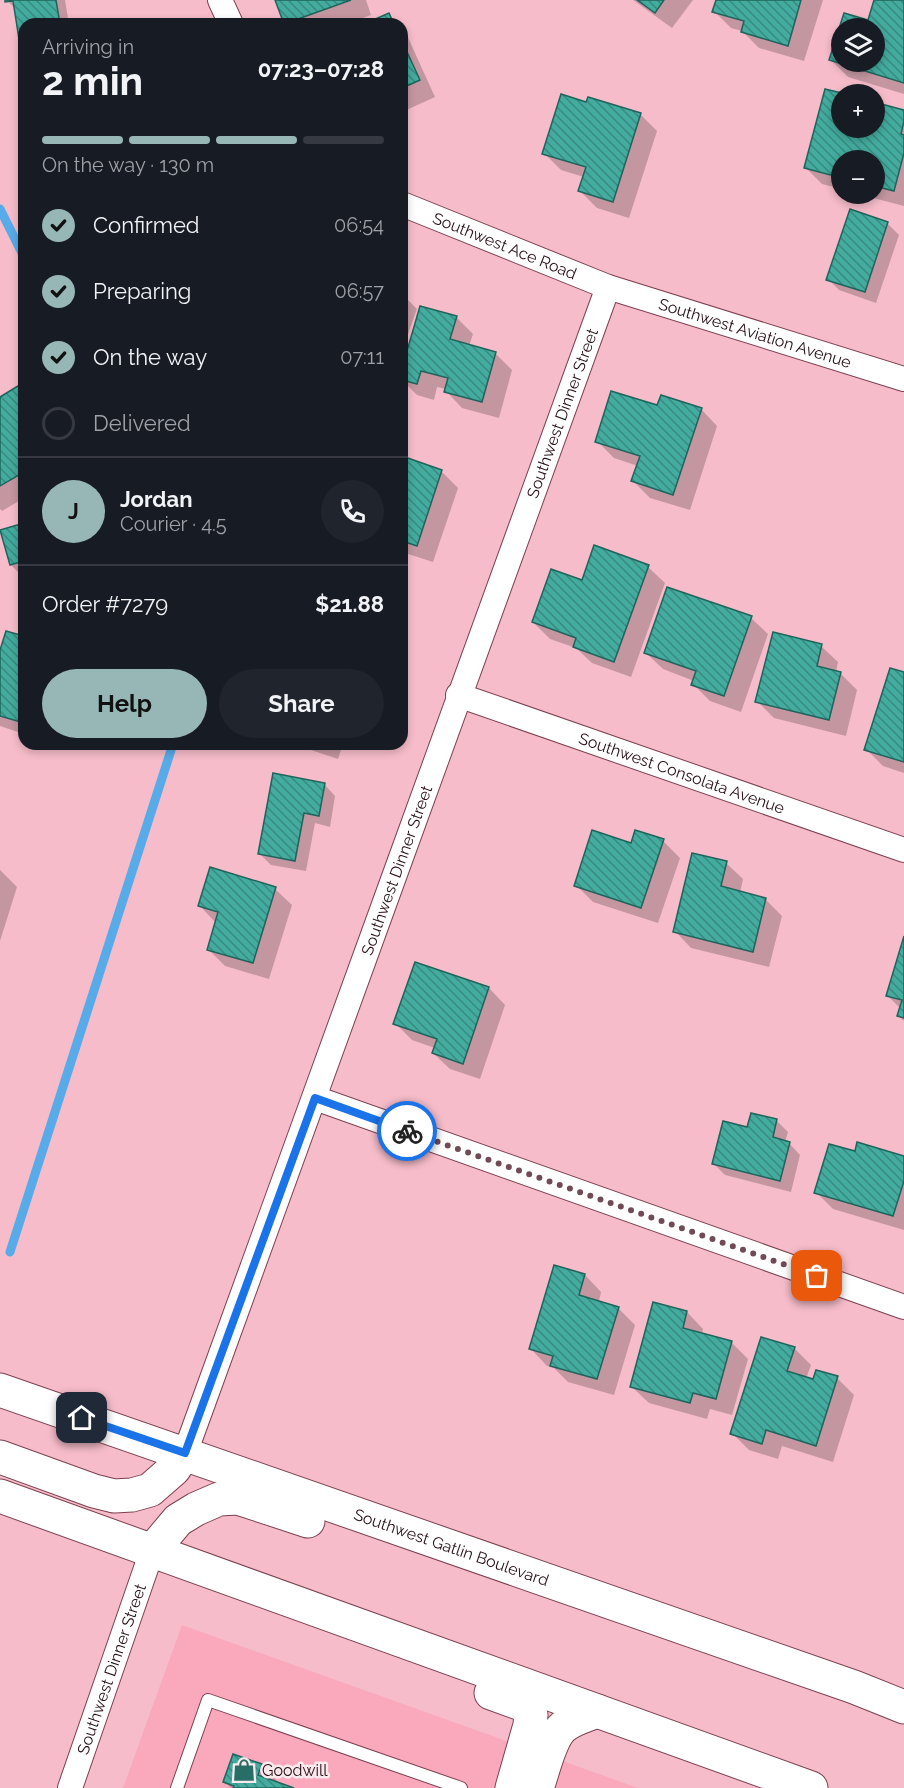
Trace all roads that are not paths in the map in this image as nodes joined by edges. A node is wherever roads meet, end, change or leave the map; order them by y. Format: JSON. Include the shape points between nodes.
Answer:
{"nodes":[{"id":1,"x":220,"y":0,"type":"edge"},
{"id":2,"x":228,"y":18,"type":"edge"},
{"id":3,"x":408,"y":206,"type":"edge"},
{"id":4,"x":608,"y":287,"type":"junction"},
{"id":5,"x":904,"y":379,"type":"edge"},
{"id":6,"x":458,"y":695,"type":"junction"},
{"id":7,"x":904,"y":850,"type":"edge"},
{"id":8,"x":315,"y":1098,"type":"junction"},
{"id":9,"x":904,"y":1307,"type":"edge"},
{"id":10,"x":0,"y":1390,"type":"edge"},
{"id":11,"x":185,"y":1453,"type":"junction"},
{"id":12,"x":0,"y":1457,"type":"edge"},
{"id":13,"x":0,"y":1496,"type":"edge"},
{"id":14,"x":152,"y":1551,"type":"junction"},
{"id":15,"x":518,"y":1570,"type":"junction"},
{"id":16,"x":246,"y":1585,"type":"junction"},
{"id":17,"x":904,"y":1707,"type":"edge"},
{"id":18,"x":597,"y":1711,"type":"junction"},
{"id":19,"x":70,"y":1788,"type":"edge"},
{"id":20,"x":177,"y":1788,"type":"edge"},
{"id":21,"x":461,"y":1788,"type":"edge"},
{"id":22,"x":512,"y":1788,"type":"edge"},
{"id":23,"x":537,"y":1788,"type":"edge"},
{"id":24,"x":811,"y":1788,"type":"edge"}],
"edges":[{"from":1,"to":2,"type":"street"},
{"from":3,"to":4,"type":"street","name":"Southwest Ace Road"},
{"from":4,"to":5,"type":"street","name":"Southwest Aviation Avenue"},
{"from":4,"to":6,"type":"street","name":"Southwest Dinner Street"},
{"from":6,"to":7,"type":"street","name":"Southwest Consolata Avenue"},
{"from":6,"to":8,"type":"street","name":"Southwest Dinner Street"},
{"from":8,"to":9,"type":"street"},
{"from":8,"to":11,"type":"street","name":"Southwest Dinner Street"},
{"from":10,"to":11,"type":"main road","name":"Southwest Gatlin Boulevard"},
{"from":11,"to":12,"type":"main road","via":[[174,1469],[150,1490],[114,1496]]},
{"from":11,"to":15,"type":"main road","name":"Southwest Gatlin Boulevard"},
{"from":13,"to":14,"type":"main road"},
{"from":14,"to":15,"type":"main road","via":[[177,1520],[219,1499],[238,1498],[454,1571]]},
{"from":14,"to":16,"type":"main road"},
{"from":14,"to":19,"type":"street","name":"Southwest Dinner Street"},
{"from":15,"to":17,"type":"main road","name":"Southwest Gatlin Boulevard"},
{"from":16,"to":18,"type":"main road"},
{"from":16,"to":22,"type":"main road","via":[[311,1627],[527,1706],[530,1725]]},
{"from":18,"to":23,"type":"main road","via":[[561,1728]]},
{"from":18,"to":24,"type":"main road"},
{"from":20,"to":21,"type":"lane","via":[[208,1700]]}]}
